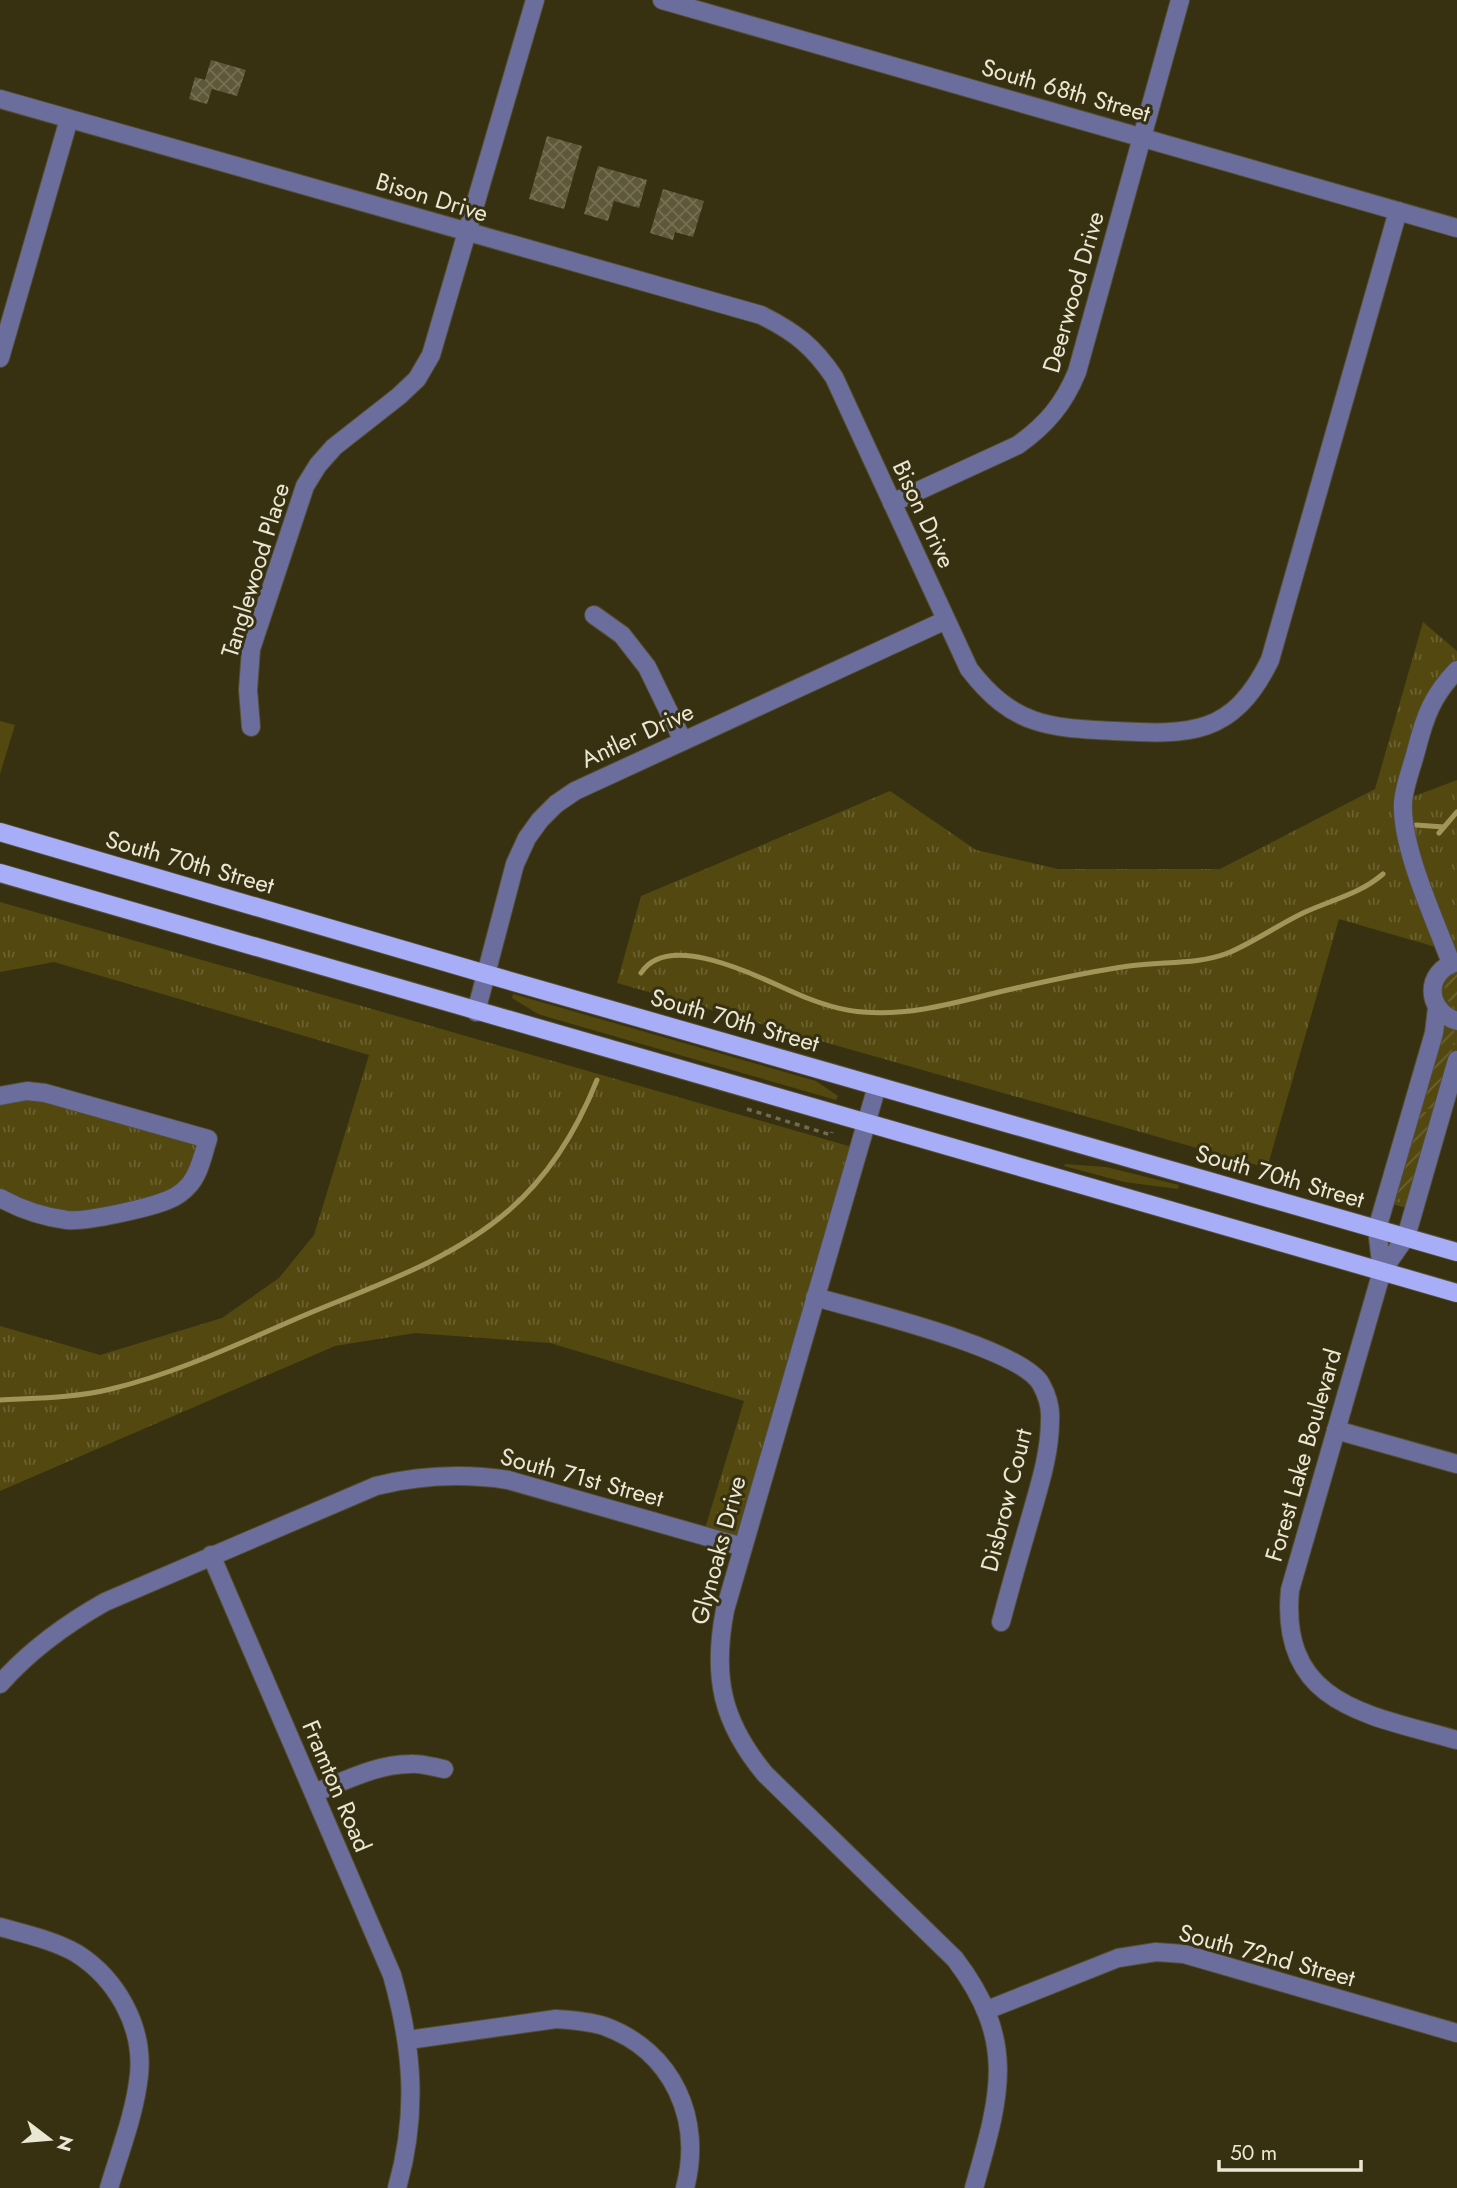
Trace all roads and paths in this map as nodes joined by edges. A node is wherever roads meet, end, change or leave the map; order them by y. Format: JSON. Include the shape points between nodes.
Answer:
{"nodes":[{"id":1,"x":535,"y":0,"type":"edge"},
{"id":2,"x":662,"y":0,"type":"edge"},
{"id":3,"x":1180,"y":0,"type":"edge"},
{"id":4,"x":0,"y":99,"type":"edge"},
{"id":5,"x":69,"y":119,"type":"junction"},
{"id":6,"x":1142,"y":137,"type":"junction"},
{"id":7,"x":1398,"y":211,"type":"junction"},
{"id":8,"x":1457,"y":228,"type":"edge"},
{"id":9,"x":466,"y":233,"type":"junction"},
{"id":10,"x":0,"y":358,"type":"edge"},
{"id":11,"x":892,"y":503,"type":"junction"},
{"id":12,"x":594,"y":615,"type":"dead end"},
{"id":13,"x":946,"y":620,"type":"junction"},
{"id":14,"x":1457,"y":670,"type":"edge"},
{"id":15,"x":251,"y":727,"type":"dead end"},
{"id":16,"x":683,"y":741,"type":"junction"},
{"id":17,"x":0,"y":832,"type":"edge"},
{"id":18,"x":0,"y":873,"type":"edge"},
{"id":19,"x":1454,"y":963,"type":"edge"},
{"id":20,"x":486,"y":974,"type":"junction"},
{"id":21,"x":1437,"y":1008,"type":"junction"},
{"id":22,"x":476,"y":1012,"type":"junction"},
{"id":23,"x":1457,"y":1021,"type":"edge"},
{"id":24,"x":1457,"y":1059,"type":"edge"},
{"id":25,"x":877,"y":1086,"type":"junction"},
{"id":26,"x":0,"y":1096,"type":"edge"},
{"id":27,"x":737,"y":1106,"type":"dead end"},
{"id":28,"x":866,"y":1124,"type":"junction"},
{"id":29,"x":831,"y":1135,"type":"dead end"},
{"id":30,"x":0,"y":1198,"type":"edge"},
{"id":31,"x":1377,"y":1229,"type":"junction"},
{"id":32,"x":1406,"y":1237,"type":"junction"},
{"id":33,"x":1457,"y":1252,"type":"edge"},
{"id":34,"x":1382,"y":1271,"type":"junction"},
{"id":35,"x":1457,"y":1293,"type":"edge"},
{"id":36,"x":815,"y":1297,"type":"junction"},
{"id":37,"x":1336,"y":1430,"type":"junction"},
{"id":38,"x":1457,"y":1464,"type":"edge"},
{"id":39,"x":743,"y":1547,"type":"junction"},
{"id":40,"x":211,"y":1555,"type":"junction"},
{"id":41,"x":1001,"y":1622,"type":"dead end"},
{"id":42,"x":0,"y":1684,"type":"edge"},
{"id":43,"x":1457,"y":1740,"type":"edge"},
{"id":44,"x":444,"y":1769,"type":"dead end"},
{"id":45,"x":314,"y":1793,"type":"junction"},
{"id":46,"x":0,"y":1927,"type":"edge"},
{"id":47,"x":987,"y":2010,"type":"junction"},
{"id":48,"x":1457,"y":2033,"type":"edge"},
{"id":49,"x":408,"y":2040,"type":"junction"},
{"id":50,"x":109,"y":2188,"type":"edge"},
{"id":51,"x":397,"y":2188,"type":"edge"},
{"id":52,"x":685,"y":2188,"type":"edge"},
{"id":53,"x":974,"y":2188,"type":"edge"}],
"edges":[{"from":1,"to":9,"type":"street","name":"Tanglewood Place"},
{"from":2,"to":6,"type":"street","name":"South 68th Street"},
{"from":3,"to":6,"type":"street","name":"Deerwood Drive"},
{"from":4,"to":5,"type":"street","name":"Bison Drive"},
{"from":5,"to":9,"type":"street","name":"Bison Drive"},
{"from":5,"to":10,"type":"street"},
{"from":6,"to":7,"type":"street","name":"South 68th Street"},
{"from":6,"to":11,"type":"street","name":"Deerwood Drive","via":[[1069,393],[1053,416],[1018,445]]},
{"from":7,"to":8,"type":"street","name":"South 68th Street"},
{"from":7,"to":13,"type":"street","name":"Bison Drive","via":[[1270,660],[1260,681],[1232,712],[1212,724],[1167,734],[1062,729],[1040,723],[1019,715],[983,687]]},
{"from":9,"to":11,"type":"street","name":"Bison Drive","via":[[761,315],[787,328],[813,350],[834,377]]},
{"from":9,"to":15,"type":"street","name":"Tanglewood Place","via":[[439,333],[417,379],[334,447],[305,486],[251,649]]},
{"from":11,"to":13,"type":"street","name":"Bison Drive"},
{"from":12,"to":16,"type":"street","via":[[622,635],[647,667]]},
{"from":13,"to":16,"type":"street","name":"Antler Drive"},
{"from":14,"to":19,"type":"street","via":[[1424,718],[1403,801],[1411,853]]},
{"from":16,"to":20,"type":"street","name":"Antler Drive","via":[[575,791],[540,820],[515,864]]},
{"from":17,"to":20,"type":"main road","name":"South 70th Street"},
{"from":18,"to":22,"type":"main road"},
{"from":19,"to":21,"type":"street","name":"Forest Lake Boulevard","via":[[1434,982]]},
{"from":20,"to":22,"type":"street","name":"Antler Drive"},
{"from":20,"to":25,"type":"main road","name":"South 70th Street"},
{"from":21,"to":23,"type":"street"},
{"from":21,"to":31,"type":"street","name":"Forest Lake Boulevard","via":[[1434,1033]]},
{"from":22,"to":28,"type":"main road"},
{"from":24,"to":32,"type":"street","name":"Forest Lake Boulevard"},
{"from":25,"to":28,"type":"street","name":"Glynoaks Drive"},
{"from":25,"to":31,"type":"main road","name":"South 70th Street"},
{"from":26,"to":30,"type":"street","via":[[45,1093],[208,1139],[192,1182],[168,1200],[87,1220],[69,1220],[13,1206]]},
{"from":27,"to":29,"type":"path"},
{"from":28,"to":34,"type":"main road"},
{"from":28,"to":36,"type":"street","name":"Glynoaks Drive"},
{"from":31,"to":32,"type":"main road","name":"South 70th Street"},
{"from":31,"to":34,"type":"street","name":"Forest Lake Boulevard"},
{"from":32,"to":33,"type":"main road","name":"South 70th Street"},
{"from":32,"to":34,"type":"street","name":"Forest Lake Boulevard"},
{"from":34,"to":35,"type":"main road"},
{"from":34,"to":37,"type":"street","name":"Forest Lake Boulevard"},
{"from":36,"to":39,"type":"street","name":"Glynoaks Drive"},
{"from":36,"to":41,"type":"street","name":"Disbrow Court","via":[[979,1346],[1012,1360],[1041,1383],[1051,1418],[1048,1443]]},
{"from":37,"to":38,"type":"street"},
{"from":37,"to":43,"type":"street","name":"Forest Lake Boulevard","via":[[1290,1590],[1288,1614],[1297,1653],[1335,1700],[1356,1711]]},
{"from":39,"to":40,"type":"street","name":"South 71st Street","via":[[508,1480],[445,1474],[376,1486]]},
{"from":39,"to":47,"type":"street","name":"Glynoaks Drive","via":[[718,1649],[720,1679],[734,1730],[765,1774],[955,1959]]},
{"from":40,"to":42,"type":"street","name":"South 71st Street","via":[[74,1619]]},
{"from":40,"to":45,"type":"street","name":"Framton Road"},
{"from":44,"to":45,"type":"street","via":[[396,1765]]},
{"from":45,"to":49,"type":"street","name":"Framton Road","via":[[392,1975]]},
{"from":46,"to":50,"type":"street","via":[[75,1953],[111,1984],[129,2014],[139,2071]]},
{"from":47,"to":48,"type":"street","name":"South 72nd Street","via":[[1118,1958],[1156,1952],[1184,1954]]},
{"from":47,"to":53,"type":"street","name":"Glynoaks Drive","via":[[999,2064],[998,2094]]},
{"from":49,"to":51,"type":"street","name":"Framton Road","via":[[410,2128]]},
{"from":49,"to":52,"type":"street","via":[[556,2019],[579,2020],[624,2035],[661,2065],[684,2106],[692,2146]]}]}
